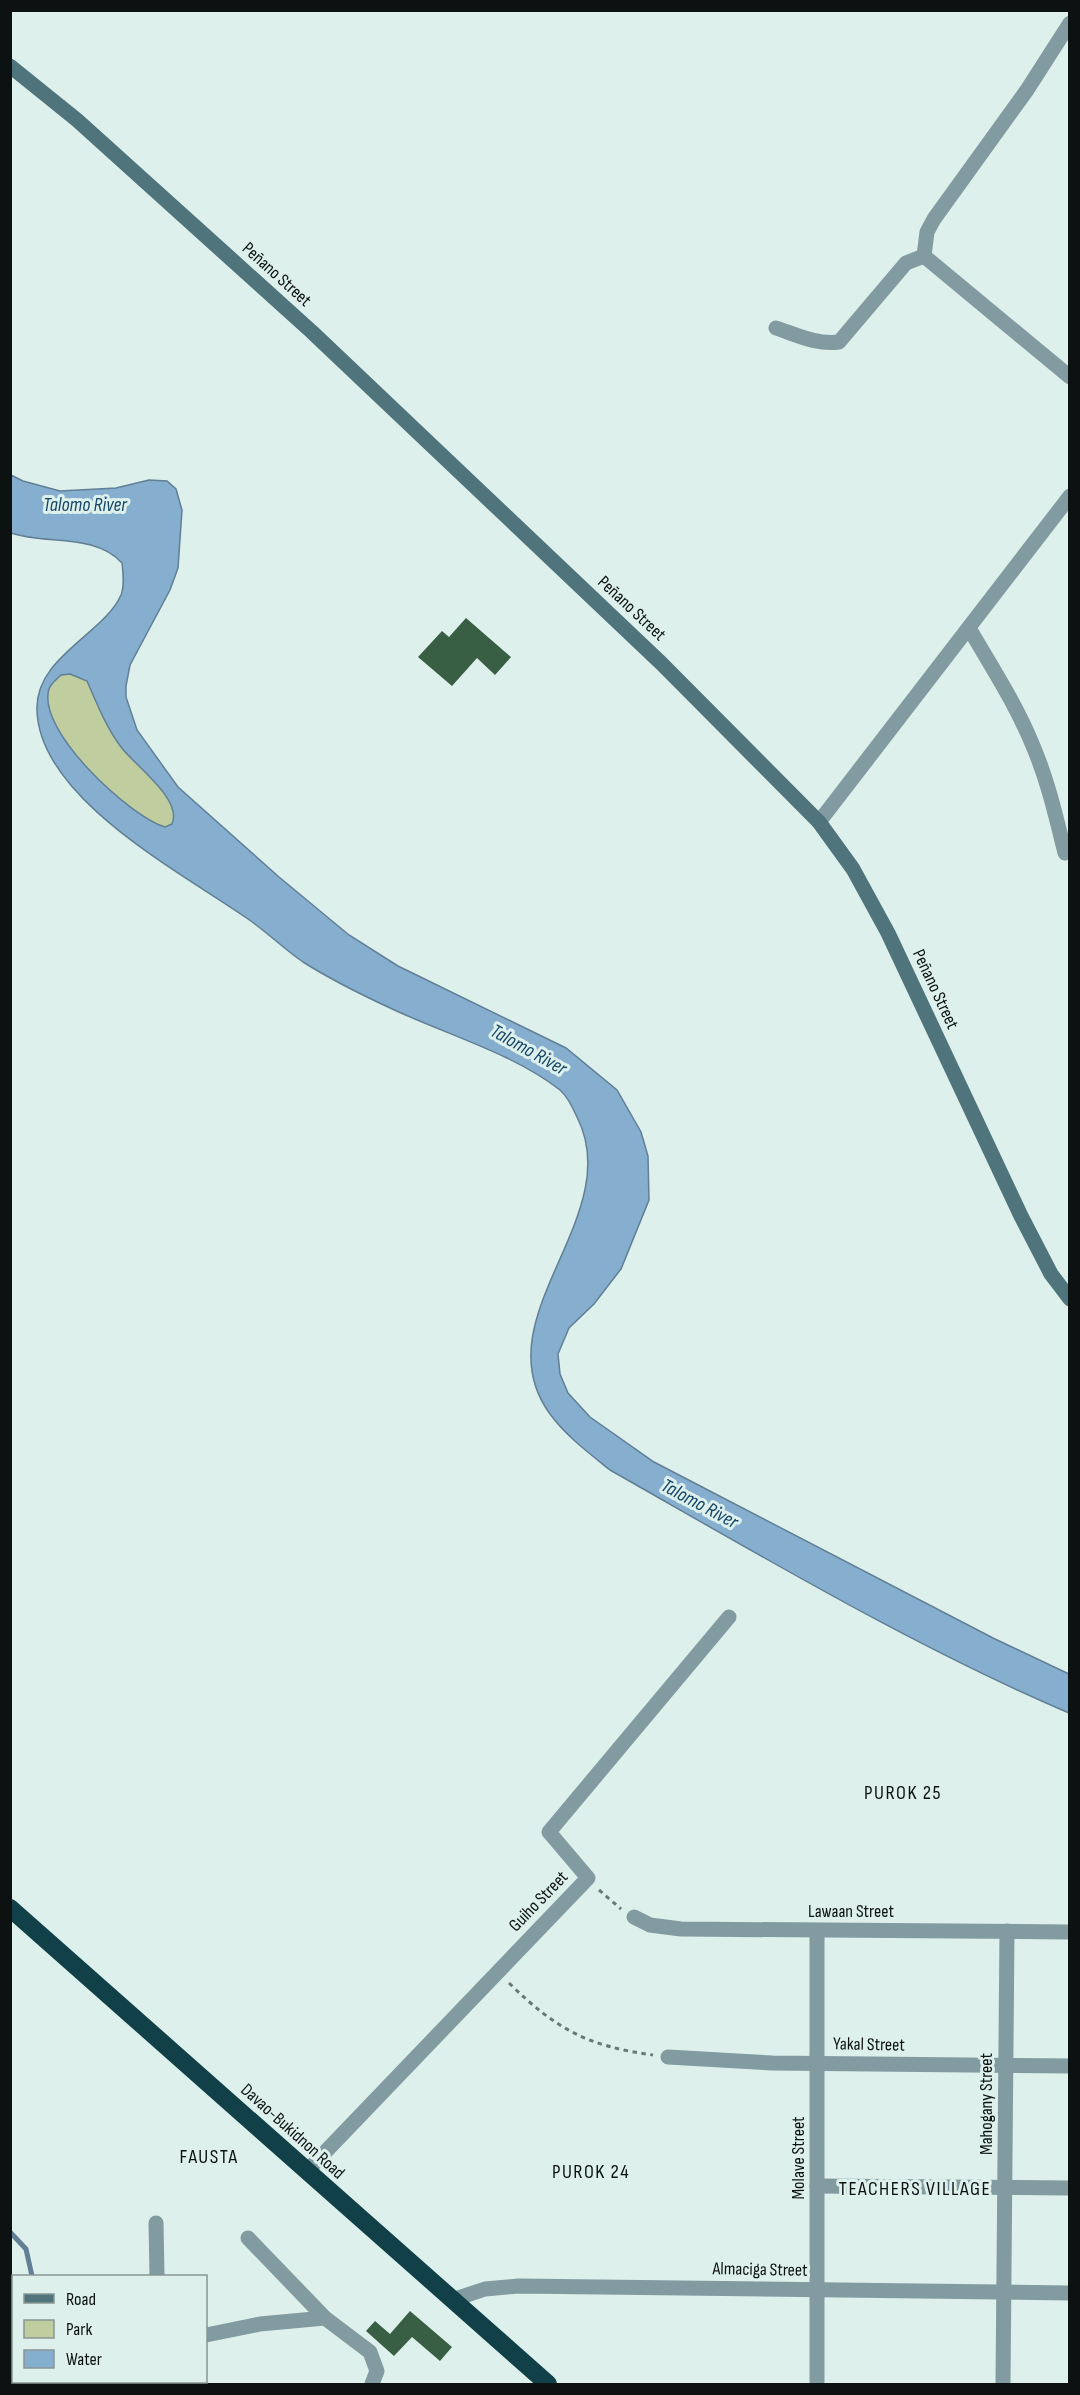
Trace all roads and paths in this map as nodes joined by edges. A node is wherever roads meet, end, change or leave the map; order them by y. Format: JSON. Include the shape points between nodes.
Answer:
{"nodes":[{"id":1,"x":1070,"y":23,"type":"edge"},
{"id":2,"x":10,"y":66,"type":"edge"},
{"id":3,"x":924,"y":256,"type":"junction"},
{"id":4,"x":776,"y":328,"type":"dead end"},
{"id":5,"x":1070,"y":377,"type":"edge"},
{"id":6,"x":1070,"y":496,"type":"edge"},
{"id":7,"x":969,"y":627,"type":"junction"},
{"id":8,"x":819,"y":822,"type":"junction"},
{"id":9,"x":1065,"y":853,"type":"dead end"},
{"id":10,"x":1070,"y":1299,"type":"edge"},
{"id":11,"x":729,"y":1617,"type":"dead end"},
{"id":12,"x":588,"y":1878,"type":"junction"},
{"id":13,"x":10,"y":1908,"type":"edge"},
{"id":14,"x":634,"y":1917,"type":"joint"},
{"id":15,"x":817,"y":1931,"type":"junction"},
{"id":16,"x":1007,"y":1931,"type":"junction"},
{"id":17,"x":1070,"y":1932,"type":"edge"},
{"id":18,"x":497,"y":1971,"type":"junction"},
{"id":19,"x":668,"y":2057,"type":"joint"},
{"id":20,"x":817,"y":2063,"type":"junction"},
{"id":21,"x":1006,"y":2066,"type":"junction"},
{"id":22,"x":1070,"y":2066,"type":"edge"},
{"id":23,"x":307,"y":2171,"type":"junction"},
{"id":24,"x":817,"y":2186,"type":"junction"},
{"id":25,"x":1005,"y":2187,"type":"junction"},
{"id":26,"x":1070,"y":2188,"type":"edge"},
{"id":27,"x":156,"y":2223,"type":"dead end"},
{"id":28,"x":248,"y":2238,"type":"dead end"},
{"id":29,"x":157,"y":2275,"type":"edge"},
{"id":30,"x":817,"y":2290,"type":"junction"},
{"id":31,"x":1004,"y":2292,"type":"junction"},
{"id":32,"x":1070,"y":2293,"type":"edge"},
{"id":33,"x":452,"y":2300,"type":"junction"},
{"id":34,"x":326,"y":2318,"type":"junction"},
{"id":35,"x":207,"y":2335,"type":"edge"},
{"id":36,"x":372,"y":2385,"type":"edge"},
{"id":37,"x":548,"y":2385,"type":"edge"},
{"id":38,"x":817,"y":2385,"type":"edge"},
{"id":39,"x":1003,"y":2385,"type":"edge"}],
"edges":[{"from":1,"to":3,"type":"street","via":[[934,219],[927,232]]},
{"from":2,"to":8,"type":"street","name":"Peñano Street","via":[[77,120],[321,340],[661,663]]},
{"from":3,"to":4,"type":"street","via":[[906,263],[839,342],[826,344]]},
{"from":3,"to":5,"type":"street"},
{"from":6,"to":7,"type":"street"},
{"from":7,"to":8,"type":"street"},
{"from":7,"to":9,"type":"street","via":[[1033,745],[1051,795]]},
{"from":8,"to":10,"type":"street","name":"Peñano Street","via":[[854,869],[888,933],[1021,1216]]},
{"from":11,"to":12,"type":"street","name":"Guiho Street","via":[[549,1832]]},
{"from":12,"to":14,"type":"path","via":[[616,1906]]},
{"from":12,"to":18,"type":"street","name":"Guiho Street"},
{"from":13,"to":23,"type":"highway","name":"Davao-Bukidnon Road"},
{"from":14,"to":15,"type":"street","name":"Lawaan Street","via":[[650,1925],[681,1929]]},
{"from":15,"to":16,"type":"street","name":"Lawaan Street"},
{"from":15,"to":20,"type":"street","name":"Molave Street"},
{"from":16,"to":17,"type":"street","name":"Lawaan Street"},
{"from":16,"to":21,"type":"street","name":"Mahogany Street"},
{"from":18,"to":19,"type":"path","via":[[529,2003],[577,2036],[604,2046]]},
{"from":18,"to":23,"type":"street","name":"Guiho Street"},
{"from":19,"to":20,"type":"street","name":"Yakal Street"},
{"from":20,"to":21,"type":"street","name":"Yakal Street"},
{"from":20,"to":24,"type":"street","name":"Molave Street"},
{"from":21,"to":22,"type":"street","name":"Yakal Street"},
{"from":21,"to":25,"type":"street","name":"Mahogany Street"},
{"from":23,"to":33,"type":"highway","name":"Davao-Bukidnon Road"},
{"from":24,"to":25,"type":"street"},
{"from":24,"to":30,"type":"street","name":"Molave Street"},
{"from":25,"to":26,"type":"street"},
{"from":25,"to":31,"type":"street","name":"Mahogany Street"},
{"from":27,"to":29,"type":"street"},
{"from":28,"to":34,"type":"street"},
{"from":30,"to":31,"type":"street","name":"Almaciga Street"},
{"from":30,"to":33,"type":"street","name":"Almaciga Street","via":[[518,2286],[485,2289]]},
{"from":30,"to":38,"type":"street","name":"Molave Street"},
{"from":31,"to":32,"type":"street","name":"Almaciga Street"},
{"from":31,"to":39,"type":"street","name":"Mahogany Street"},
{"from":33,"to":37,"type":"highway","name":"Davao-Bukidnon Road"},
{"from":34,"to":35,"type":"street","via":[[260,2324]]},
{"from":34,"to":36,"type":"street","via":[[370,2352],[377,2371]]}]}
